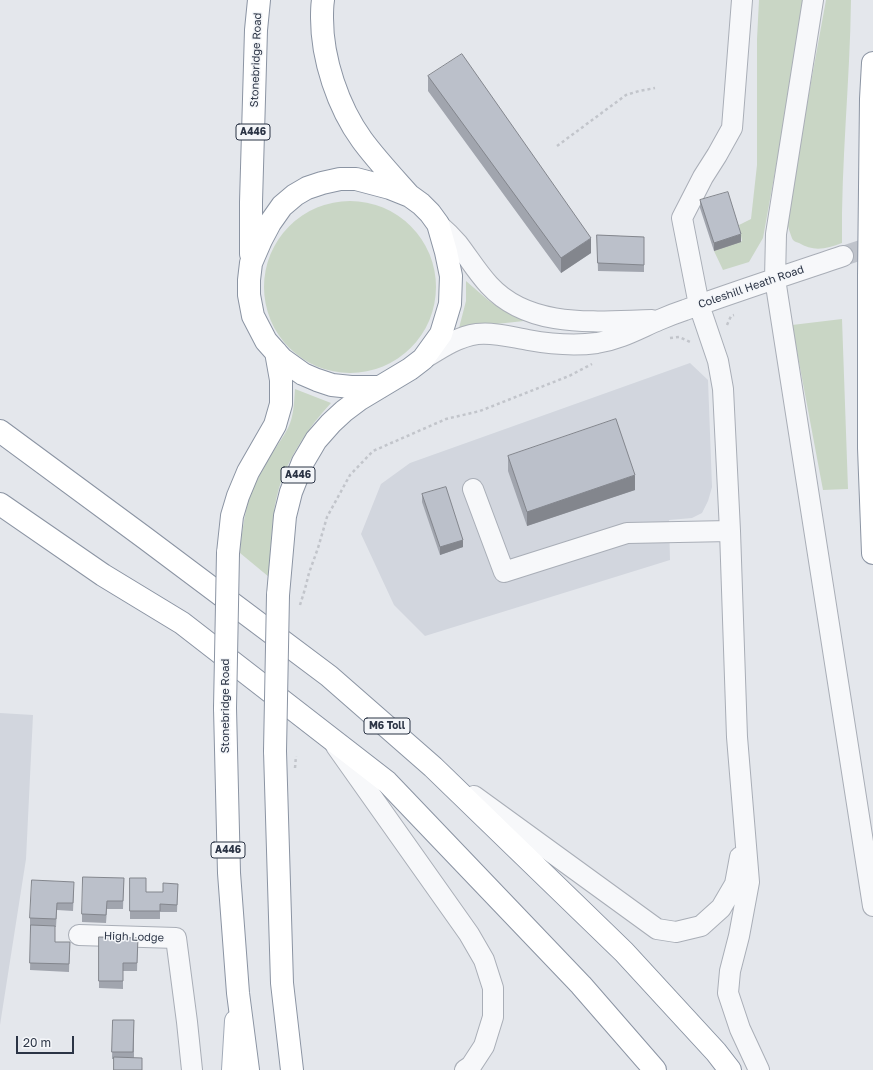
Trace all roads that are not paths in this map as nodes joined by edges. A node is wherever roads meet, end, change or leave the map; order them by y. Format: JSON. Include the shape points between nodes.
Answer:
{"nodes":[{"id":1,"x":258,"y":0,"type":"edge"},
{"id":2,"x":323,"y":0,"type":"edge"},
{"id":3,"x":742,"y":0,"type":"edge"},
{"id":4,"x":813,"y":0,"type":"edge"},
{"id":5,"x":873,"y":64,"type":"edge"},
{"id":6,"x":410,"y":196,"type":"junction"},
{"id":7,"x":438,"y":224,"type":"junction"},
{"id":8,"x":843,"y":256,"type":"tunnel mouth"},
{"id":9,"x":252,"y":263,"type":"junction"},
{"id":10,"x":775,"y":279,"type":"junction"},
{"id":11,"x":699,"y":305,"type":"junction"},
{"id":12,"x":660,"y":320,"type":"junction"},
{"id":13,"x":276,"y":352,"type":"junction"},
{"id":14,"x":423,"y":359,"type":"junction"},
{"id":15,"x":380,"y":387,"type":"junction"},
{"id":16,"x":0,"y":431,"type":"edge"},
{"id":17,"x":473,"y":489,"type":"dead end"},
{"id":18,"x":0,"y":504,"type":"edge"},
{"id":19,"x":730,"y":531,"type":"junction"},
{"id":20,"x":873,"y":553,"type":"edge"},
{"id":21,"x":329,"y":737,"type":"junction"},
{"id":22,"x":433,"y":767,"type":"junction"},
{"id":23,"x":744,"y":833,"type":"junction"},
{"id":24,"x":873,"y":906,"type":"edge"},
{"id":25,"x":79,"y":935,"type":"dead end"},
{"id":26,"x":238,"y":993,"type":"junction"},
{"id":27,"x":192,"y":1070,"type":"edge"},
{"id":28,"x":233,"y":1070,"type":"edge"},
{"id":29,"x":248,"y":1070,"type":"edge"},
{"id":30,"x":289,"y":1070,"type":"edge"},
{"id":31,"x":465,"y":1070,"type":"edge"},
{"id":32,"x":655,"y":1070,"type":"edge"},
{"id":33,"x":730,"y":1070,"type":"edge"},
{"id":34,"x":759,"y":1070,"type":"edge"}],
"edges":[{"from":1,"to":9,"type":"main road","name":"Stonebridge Road","number":"A446"},
{"from":2,"to":6,"type":"main road","number":"A446","via":[[323,37],[338,97],[361,139]]},
{"from":3,"to":11,"type":"street","via":[[732,128],[682,218]]},
{"from":4,"to":10,"type":"street","via":[[776,234]]},
{"from":5,"to":20,"type":"main road","via":[[869,448]]},
{"from":6,"to":7,"type":"main road","number":"A446","via":[[421,204]]},
{"from":6,"to":9,"type":"main road","number":"A446","via":[[356,179],[340,179],[307,188],[282,206],[261,240]]},
{"from":7,"to":12,"type":"street","name":"Coleshill Heath Road","via":[[457,242],[489,285],[503,298],[518,306],[548,317],[584,322]]},
{"from":7,"to":14,"type":"main road","number":"A446","via":[[451,276],[450,304],[441,334]]},
{"from":8,"to":10,"type":"street","name":"Coleshill Heath Road"},
{"from":9,"to":13,"type":"main road","number":"A446","via":[[248,295],[253,316],[266,341]]},
{"from":10,"to":11,"type":"street","name":"Coleshill Heath Road"},
{"from":10,"to":24,"type":"street"},
{"from":11,"to":12,"type":"street","name":"Coleshill Heath Road"},
{"from":11,"to":19,"type":"street","via":[[718,361],[723,388]]},
{"from":12,"to":14,"type":"street","name":"Coleshill Heath Road","via":[[630,334],[596,343],[560,344],[503,335],[476,334],[454,340]]},
{"from":13,"to":15,"type":"main road","number":"A446","via":[[294,368],[317,380],[332,385]]},
{"from":13,"to":26,"type":"main road","name":"Stonebridge Road","number":"A446","bridge":true,"via":[[281,380],[281,404],[275,424],[248,472],[238,496],[232,516],[228,553],[225,708],[229,873]]},
{"from":14,"to":15,"type":"main road","number":"A446"},
{"from":15,"to":30,"type":"main road","number":"A446","bridge":true,"via":[[360,399],[331,423],[316,440],[303,462],[285,516],[288,597],[275,751],[282,982]]},
{"from":16,"to":22,"type":"main road","number":"M6 Toll","via":[[329,676]]},
{"from":17,"to":19,"type":"street","via":[[504,572],[627,533]]},
{"from":18,"to":21,"type":"main road","via":[[103,575],[182,623]]},
{"from":19,"to":23,"type":"street","via":[[737,738]]},
{"from":21,"to":31,"type":"street","via":[[469,934],[484,960],[493,988],[493,1017],[484,1046],[471,1066]]},
{"from":21,"to":32,"type":"main road","via":[[387,782],[581,985]]},
{"from":22,"to":23,"type":"street","via":[[657,930],[676,932],[702,926],[721,908],[735,884]]},
{"from":22,"to":33,"type":"main road","number":"M6 Toll","via":[[624,952]]},
{"from":23,"to":34,"type":"street","via":[[749,882],[730,971],[728,993]]},
{"from":25,"to":27,"type":"street","name":"High Lodge","via":[[176,938]]},
{"from":26,"to":28,"type":"main road"},
{"from":26,"to":29,"type":"main road","name":"Stonebridge Road","number":"A446"}]}
